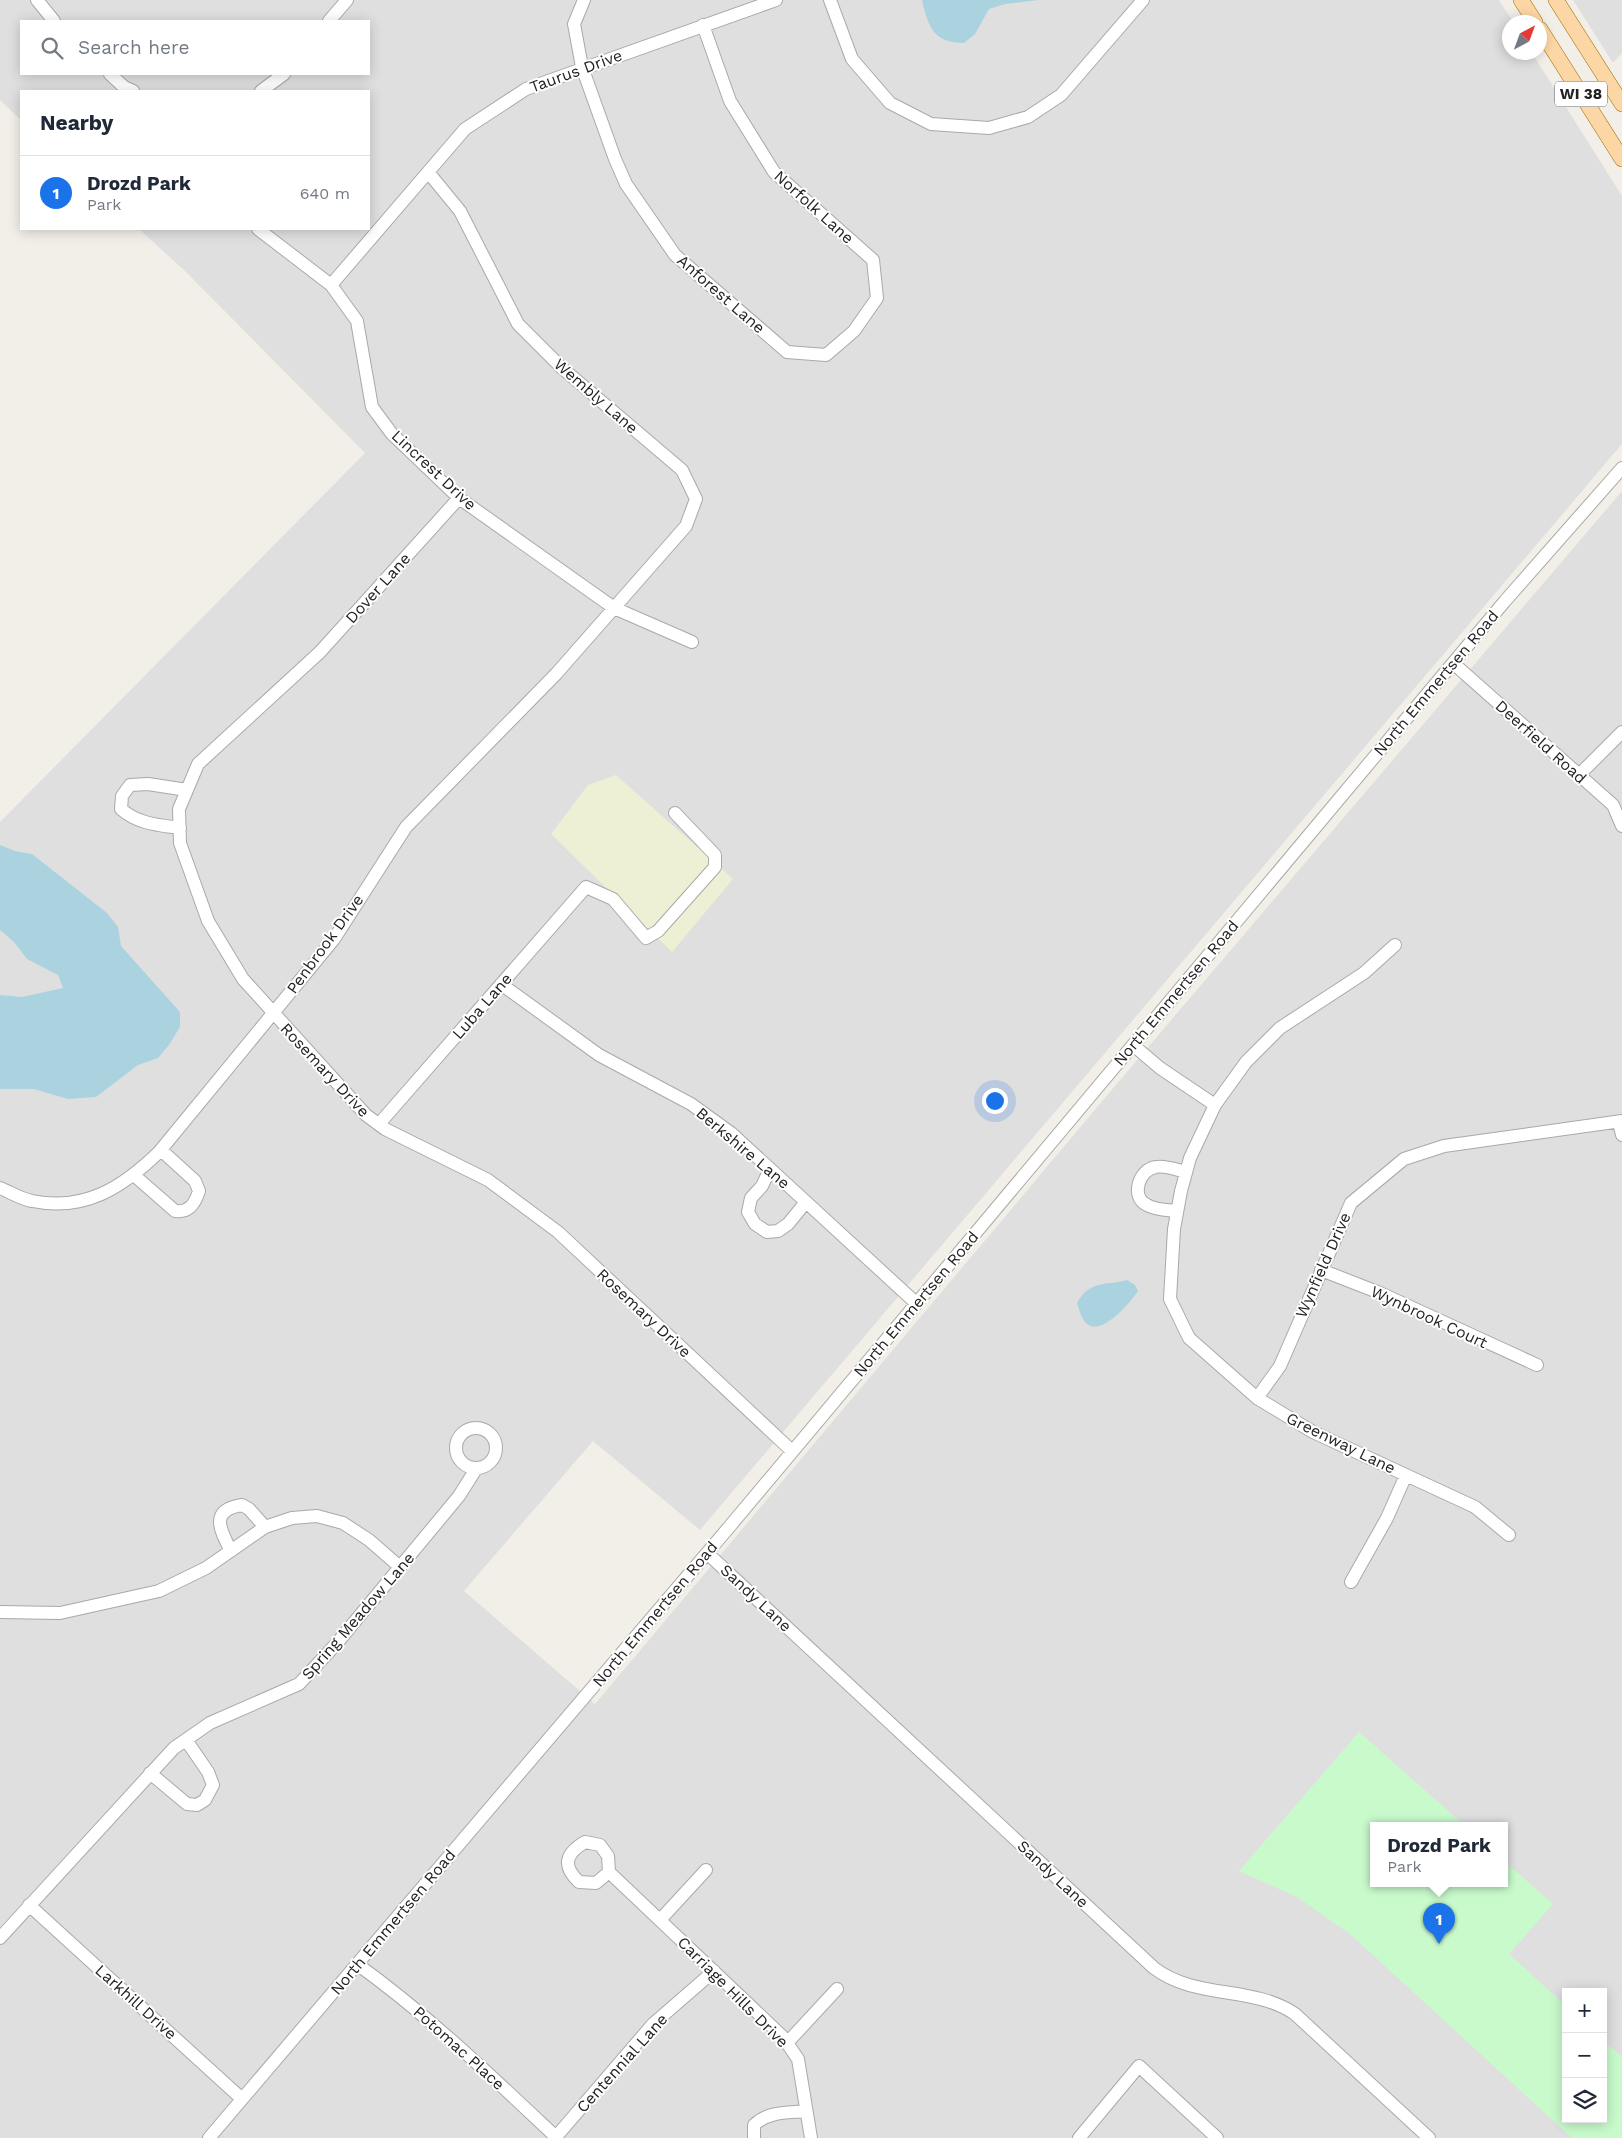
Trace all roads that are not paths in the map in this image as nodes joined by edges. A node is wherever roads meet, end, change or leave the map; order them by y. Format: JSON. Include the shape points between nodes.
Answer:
{"nodes":[{"id":1,"x":37,"y":0,"type":"edge"},
{"id":2,"x":347,"y":0,"type":"edge"},
{"id":3,"x":584,"y":0,"type":"edge"},
{"id":4,"x":776,"y":0,"type":"edge"},
{"id":5,"x":830,"y":0,"type":"edge"},
{"id":6,"x":1143,"y":0,"type":"edge"},
{"id":7,"x":1521,"y":0,"type":"edge"},
{"id":8,"x":1556,"y":0,"type":"edge"},
{"id":9,"x":1531,"y":15,"type":"edge"},
{"id":10,"x":53,"y":20,"type":"edge"},
{"id":11,"x":330,"y":20,"type":"edge"},
{"id":12,"x":703,"y":25,"type":"junction"},
{"id":13,"x":1547,"y":40,"type":"edge"},
{"id":14,"x":582,"y":67,"type":"junction"},
{"id":15,"x":111,"y":75,"type":"edge"},
{"id":16,"x":283,"y":75,"type":"edge"},
{"id":17,"x":126,"y":90,"type":"edge"},
{"id":18,"x":262,"y":90,"type":"edge"},
{"id":19,"x":1622,"y":104,"type":"edge"},
{"id":20,"x":1622,"y":159,"type":"edge"},
{"id":21,"x":428,"y":172,"type":"junction"},
{"id":22,"x":259,"y":230,"type":"edge"},
{"id":23,"x":331,"y":285,"type":"junction"},
{"id":24,"x":854,"y":331,"type":"joint"},
{"id":25,"x":1622,"y":468,"type":"edge"},
{"id":26,"x":460,"y":498,"type":"junction"},
{"id":27,"x":614,"y":608,"type":"junction"},
{"id":28,"x":692,"y":642,"type":"dead end"},
{"id":29,"x":1453,"y":663,"type":"junction"},
{"id":30,"x":295,"y":675,"type":"joint"},
{"id":31,"x":1622,"y":732,"type":"edge"},
{"id":32,"x":1579,"y":775,"type":"junction"},
{"id":33,"x":187,"y":790,"type":"junction"},
{"id":34,"x":676,"y":813,"type":"dead end"},
{"id":35,"x":1622,"y":826,"type":"edge"},
{"id":36,"x":180,"y":828,"type":"junction"},
{"id":37,"x":1395,"y":945,"type":"dead end"},
{"id":38,"x":501,"y":984,"type":"junction"},
{"id":39,"x":273,"y":1014,"type":"junction"},
{"id":40,"x":1133,"y":1045,"type":"junction"},
{"id":41,"x":1215,"y":1105,"type":"junction"},
{"id":42,"x":1620,"y":1122,"type":"edge"},
{"id":43,"x":379,"y":1124,"type":"junction"},
{"id":44,"x":1622,"y":1135,"type":"edge"},
{"id":45,"x":160,"y":1150,"type":"junction"},
{"id":46,"x":770,"y":1169,"type":"junction"},
{"id":47,"x":1186,"y":1172,"type":"junction"},
{"id":48,"x":135,"y":1176,"type":"junction"},
{"id":49,"x":0,"y":1188,"type":"edge"},
{"id":50,"x":806,"y":1202,"type":"junction"},
{"id":51,"x":1178,"y":1211,"type":"junction"},
{"id":52,"x":1320,"y":1270,"type":"junction"},
{"id":53,"x":916,"y":1303,"type":"junction"},
{"id":54,"x":1537,"y":1365,"type":"dead end"},
{"id":55,"x":1257,"y":1398,"type":"junction"},
{"id":56,"x":792,"y":1451,"type":"junction"},
{"id":57,"x":476,"y":1469,"type":"dead end"},
{"id":58,"x":1406,"y":1475,"type":"junction"},
{"id":59,"x":265,"y":1527,"type":"junction"},
{"id":60,"x":1509,"y":1535,"type":"dead end"},
{"id":61,"x":231,"y":1551,"type":"junction"},
{"id":62,"x":707,"y":1553,"type":"junction"},
{"id":63,"x":400,"y":1567,"type":"junction"},
{"id":64,"x":1351,"y":1582,"type":"dead end"},
{"id":65,"x":1,"y":1615,"type":"edge"},
{"id":66,"x":186,"y":1740,"type":"junction"},
{"id":67,"x":150,"y":1773,"type":"junction"},
{"id":68,"x":706,"y":1870,"type":"dead end"},
{"id":69,"x":609,"y":1872,"type":"dead end"},
{"id":70,"x":29,"y":1906,"type":"junction"},
{"id":71,"x":660,"y":1920,"type":"junction"},
{"id":72,"x":0,"y":1938,"type":"edge"},
{"id":73,"x":357,"y":1964,"type":"junction"},
{"id":74,"x":714,"y":1971,"type":"junction"},
{"id":75,"x":837,"y":1989,"type":"dead end"},
{"id":76,"x":787,"y":2043,"type":"junction"},
{"id":77,"x":242,"y":2099,"type":"junction"},
{"id":78,"x":806,"y":2111,"type":"junction"},
{"id":79,"x":209,"y":2138,"type":"edge"},
{"id":80,"x":556,"y":2138,"type":"edge"},
{"id":81,"x":754,"y":2138,"type":"edge"},
{"id":82,"x":810,"y":2138,"type":"edge"},
{"id":83,"x":1078,"y":2138,"type":"edge"},
{"id":84,"x":1217,"y":2138,"type":"edge"},
{"id":85,"x":1429,"y":2138,"type":"edge"}],
"edges":[{"from":1,"to":10,"type":"street"},
{"from":2,"to":11,"type":"street"},
{"from":3,"to":14,"type":"street","name":"Anforest Lane","via":[[574,24]]},
{"from":4,"to":12,"type":"street","name":"Taurus Drive"},
{"from":5,"to":6,"type":"street","via":[[852,59],[890,103],[931,124],[989,128],[1028,117],[1061,95]]},
{"from":7,"to":9,"type":"main road"},
{"from":8,"to":19,"type":"main road","number":"WI 38"},
{"from":12,"to":14,"type":"street","name":"Taurus Drive"},
{"from":12,"to":24,"type":"street","name":"Norfolk Lane","via":[[730,101],[774,172],[873,260],[877,298]]},
{"from":13,"to":20,"type":"main road","number":"WI 38"},
{"from":14,"to":21,"type":"street","name":"Taurus Drive","via":[[526,89],[465,129]]},
{"from":14,"to":24,"type":"street","name":"Anforest Lane","via":[[626,184],[675,255],[787,352],[826,355]]},
{"from":15,"to":17,"type":"street"},
{"from":16,"to":18,"type":"street"},
{"from":21,"to":23,"type":"street","name":"Taurus Drive"},
{"from":21,"to":27,"type":"street","name":"Wembly Lane","via":[[460,211],[518,324],[562,368],[682,470],[696,499],[686,526]]},
{"from":22,"to":23,"type":"street","name":"Lincrest Drive"},
{"from":23,"to":26,"type":"street","name":"Lincrest Drive","via":[[357,322],[372,406],[392,434]]},
{"from":25,"to":29,"type":"street","name":"North Emmertsen Road"},
{"from":26,"to":27,"type":"street","name":"Lincrest Drive"},
{"from":26,"to":30,"type":"street","name":"Dover Lane","via":[[320,652]]},
{"from":27,"to":28,"type":"street","name":"Lincrest Drive"},
{"from":27,"to":39,"type":"street","name":"Penbrook Drive","via":[[556,674],[406,827],[334,939]]},
{"from":29,"to":32,"type":"street","name":"Deerfield Road"},
{"from":29,"to":40,"type":"street","name":"North Emmertsen Road"},
{"from":30,"to":33,"type":"street","name":"Rosemary Drive","via":[[198,764]]},
{"from":31,"to":32,"type":"street"},
{"from":32,"to":35,"type":"street","name":"Deerfield Road","via":[[1613,805]]},
{"from":33,"to":36,"type":"street","name":"Rosemary Drive","via":[[179,809]]},
{"from":33,"to":36,"type":"street","via":[[148,784],[130,785],[122,796],[121,809],[131,818]]},
{"from":34,"to":38,"type":"street","name":"Luba Lane","via":[[716,855],[715,867],[658,931],[646,938],[613,898],[586,887]]},
{"from":36,"to":39,"type":"street","name":"Rosemary Drive","via":[[180,843],[208,921],[243,979]]},
{"from":37,"to":41,"type":"street","via":[[1364,972],[1280,1028],[1246,1062]]},
{"from":38,"to":43,"type":"street","name":"Luba Lane"},
{"from":38,"to":46,"type":"street","name":"Berkshire Lane","via":[[599,1055],[691,1104]]},
{"from":39,"to":43,"type":"street","name":"Rosemary Drive","via":[[352,1102]]},
{"from":39,"to":45,"type":"street","name":"Penbrook Drive"},
{"from":40,"to":41,"type":"street","via":[[1160,1068]]},
{"from":40,"to":53,"type":"street","name":"North Emmertsen Road"},
{"from":41,"to":47,"type":"street"},
{"from":42,"to":44,"type":"street"},
{"from":42,"to":52,"type":"street","name":"Wynfield Drive","via":[[1444,1146],[1404,1159],[1351,1203]]},
{"from":43,"to":56,"type":"street","name":"Rosemary Drive","via":[[488,1180],[558,1232]]},
{"from":45,"to":48,"type":"street","name":"Penbrook Drive"},
{"from":45,"to":48,"type":"street","via":[[195,1180],[199,1191],[192,1205],[186,1210],[175,1210]]},
{"from":46,"to":50,"type":"street","name":"Berkshire Lane"},
{"from":46,"to":50,"type":"street","via":[[762,1186],[751,1198],[748,1212],[755,1224],[767,1232],[778,1232]]},
{"from":47,"to":51,"type":"street"},
{"from":47,"to":51,"type":"street","via":[[1157,1166],[1148,1168],[1138,1186],[1138,1197],[1146,1205]]},
{"from":48,"to":49,"type":"street","name":"Penbrook Drive","via":[[76,1204],[32,1201]]},
{"from":50,"to":53,"type":"street","name":"Berkshire Lane"},
{"from":51,"to":55,"type":"street","name":"Greenway Lane","via":[[1172,1248],[1170,1299],[1185,1333]]},
{"from":52,"to":54,"type":"street","name":"Wynbrook Court","via":[[1380,1293]]},
{"from":52,"to":55,"type":"street","name":"Wynfield Drive","via":[[1280,1366]]},
{"from":53,"to":56,"type":"street","name":"North Emmertsen Road"},
{"from":55,"to":58,"type":"street","name":"Greenway Lane","via":[[1313,1432]]},
{"from":56,"to":62,"type":"street","name":"North Emmertsen Road"},
{"from":57,"to":63,"type":"street","name":"Spring Meadow Lane","via":[[459,1496]]},
{"from":58,"to":60,"type":"street","name":"Greenway Lane","via":[[1475,1507]]},
{"from":58,"to":64,"type":"street"},
{"from":59,"to":61,"type":"street"},
{"from":59,"to":61,"type":"street","via":[[242,1505],[225,1511],[220,1517],[220,1530]]},
{"from":59,"to":63,"type":"street","via":[[292,1518],[317,1516],[343,1523]]},
{"from":61,"to":65,"type":"street","via":[[206,1568],[159,1591],[60,1613]]},
{"from":62,"to":73,"type":"street","name":"North Emmertsen Road"},
{"from":62,"to":85,"type":"street","name":"Sandy Lane","via":[[1154,1968],[1168,1978],[1191,1987],[1268,2000],[1285,2007]]},
{"from":63,"to":66,"type":"street","name":"Spring Meadow Lane","via":[[299,1684],[210,1724]]},
{"from":66,"to":67,"type":"street","name":"Spring Meadow Lane"},
{"from":66,"to":67,"type":"street","via":[[213,1785],[205,1800],[197,1805],[187,1804]]},
{"from":67,"to":70,"type":"street","name":"Spring Meadow Lane"},
{"from":68,"to":71,"type":"street"},
{"from":69,"to":71,"type":"street","name":"Carriage Hills Drive"},
{"from":70,"to":72,"type":"street","name":"Spring Meadow Lane"},
{"from":70,"to":77,"type":"street","name":"Larkhill Drive"},
{"from":71,"to":74,"type":"street","name":"Carriage Hills Drive"},
{"from":73,"to":77,"type":"street","name":"North Emmertsen Road"},
{"from":73,"to":80,"type":"street","name":"Potomac Place","via":[[403,1997]]},
{"from":74,"to":76,"type":"street","name":"Carriage Hills Drive"},
{"from":74,"to":80,"type":"street","name":"Centennial Lane","via":[[653,2024]]},
{"from":75,"to":76,"type":"street"},
{"from":76,"to":78,"type":"street","name":"Carriage Hills Drive","via":[[798,2059]]},
{"from":77,"to":79,"type":"street","name":"North Emmertsen Road"},
{"from":78,"to":81,"type":"street","via":[[760,2119],[754,2125]]},
{"from":78,"to":82,"type":"street","name":"Carriage Hills Drive"},
{"from":83,"to":84,"type":"street","via":[[1139,2066]]}]}
